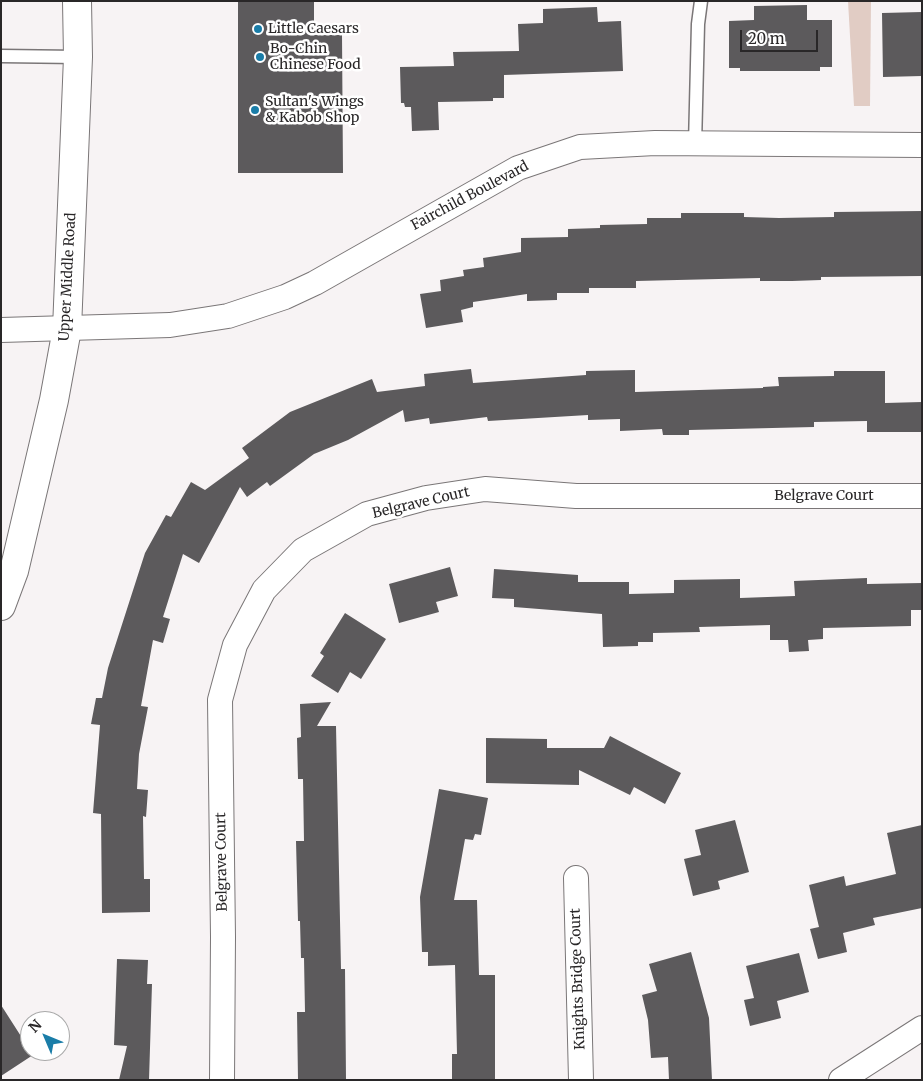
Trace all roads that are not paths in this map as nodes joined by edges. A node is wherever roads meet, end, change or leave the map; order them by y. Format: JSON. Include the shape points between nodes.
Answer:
{"nodes":[{"id":1,"x":77,"y":1,"type":"edge"},
{"id":2,"x":700,"y":1,"type":"edge"},
{"id":3,"x":1,"y":56,"type":"edge"},
{"id":4,"x":78,"y":57,"type":"junction"},
{"id":5,"x":695,"y":145,"type":"junction"},
{"id":6,"x":922,"y":145,"type":"edge"},
{"id":7,"x":67,"y":329,"type":"junction"},
{"id":8,"x":1,"y":330,"type":"edge"},
{"id":9,"x":922,"y":496,"type":"edge"},
{"id":10,"x":1,"y":606,"type":"edge"},
{"id":11,"x":576,"y":878,"type":"dead end"},
{"id":12,"x":922,"y":1028,"type":"edge"},
{"id":13,"x":222,"y":1080,"type":"edge"},
{"id":14,"x":581,"y":1080,"type":"edge"},
{"id":15,"x":840,"y":1080,"type":"edge"}],
"edges":[{"from":1,"to":4,"type":"street","name":"Upper Middle Road"},
{"from":2,"to":5,"type":"lane"},
{"from":3,"to":4,"type":"lane"},
{"from":4,"to":7,"type":"street","name":"Upper Middle Road"},
{"from":5,"to":6,"type":"street","name":"Fairchild Boulevard"},
{"from":5,"to":7,"type":"street","name":"Fairchild Boulevard","via":[[580,148],[518,168],[315,283],[228,316],[170,325]]},
{"from":7,"to":8,"type":"street","name":"Fairchild Boulevard"},
{"from":7,"to":10,"type":"street","name":"Upper Middle Road","via":[[54,400],[14,570]]},
{"from":9,"to":13,"type":"street","name":"Belgrave Court","via":[[576,496],[485,489],[426,498],[368,514],[303,550],[264,590],[235,645],[220,700]]},
{"from":11,"to":14,"type":"street","name":"Knights Bridge Court"},
{"from":12,"to":15,"type":"street"}]}
